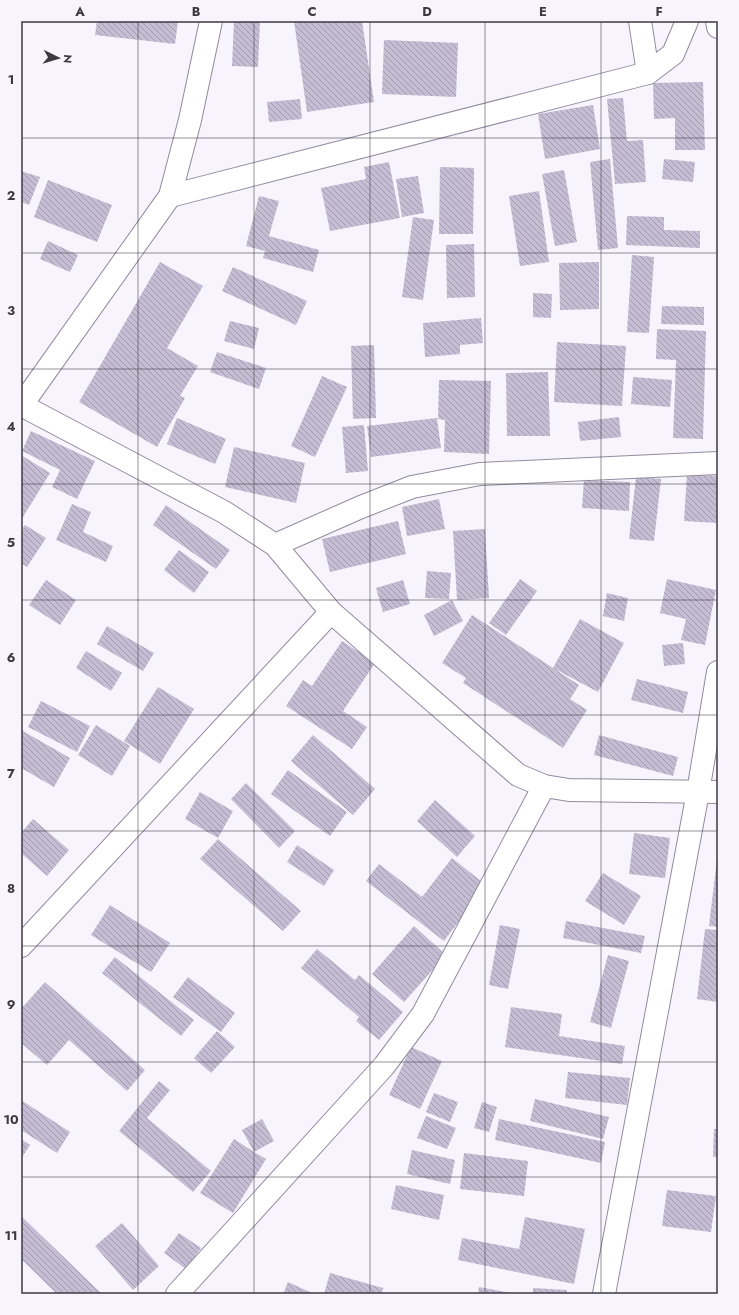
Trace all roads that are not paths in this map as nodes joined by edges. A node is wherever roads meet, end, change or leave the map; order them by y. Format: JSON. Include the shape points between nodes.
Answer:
{"nodes":[{"id":1,"x":211,"y":21,"type":"edge"},
{"id":2,"x":640,"y":21,"type":"edge"},
{"id":3,"x":687,"y":21,"type":"edge"},
{"id":4,"x":717,"y":21,"type":"edge"},
{"id":5,"x":718,"y":27,"type":"edge"},
{"id":6,"x":648,"y":73,"type":"junction"},
{"id":7,"x":170,"y":196,"type":"junction"},
{"id":8,"x":21,"y":405,"type":"edge"},
{"id":9,"x":718,"y":463,"type":"edge"},
{"id":10,"x":275,"y":546,"type":"junction"},
{"id":11,"x":331,"y":612,"type":"junction"},
{"id":12,"x":718,"y":672,"type":"edge"},
{"id":13,"x":544,"y":786,"type":"junction"},
{"id":14,"x":708,"y":792,"type":"edge"},
{"id":15,"x":21,"y":946,"type":"edge"},
{"id":16,"x":177,"y":1294,"type":"edge"},
{"id":17,"x":604,"y":1294,"type":"edge"}],
"edges":[{"from":1,"to":7,"type":"street","via":[[190,120]]},
{"from":2,"to":6,"type":"street"},
{"from":3,"to":6,"type":"street","via":[[673,54]]},
{"from":4,"to":5,"type":"street"},
{"from":6,"to":7,"type":"street"},
{"from":7,"to":8,"type":"street"},
{"from":8,"to":10,"type":"street","via":[[224,512]]},
{"from":9,"to":10,"type":"street","via":[[480,474],[412,487]]},
{"from":10,"to":11,"type":"street"},
{"from":11,"to":13,"type":"street","via":[[518,775]]},
{"from":11,"to":15,"type":"street"},
{"from":12,"to":14,"type":"street"},
{"from":13,"to":14,"type":"street","via":[[569,790]]},
{"from":13,"to":16,"type":"street","via":[[423,1014],[384,1066]]},
{"from":14,"to":17,"type":"street"}]}
